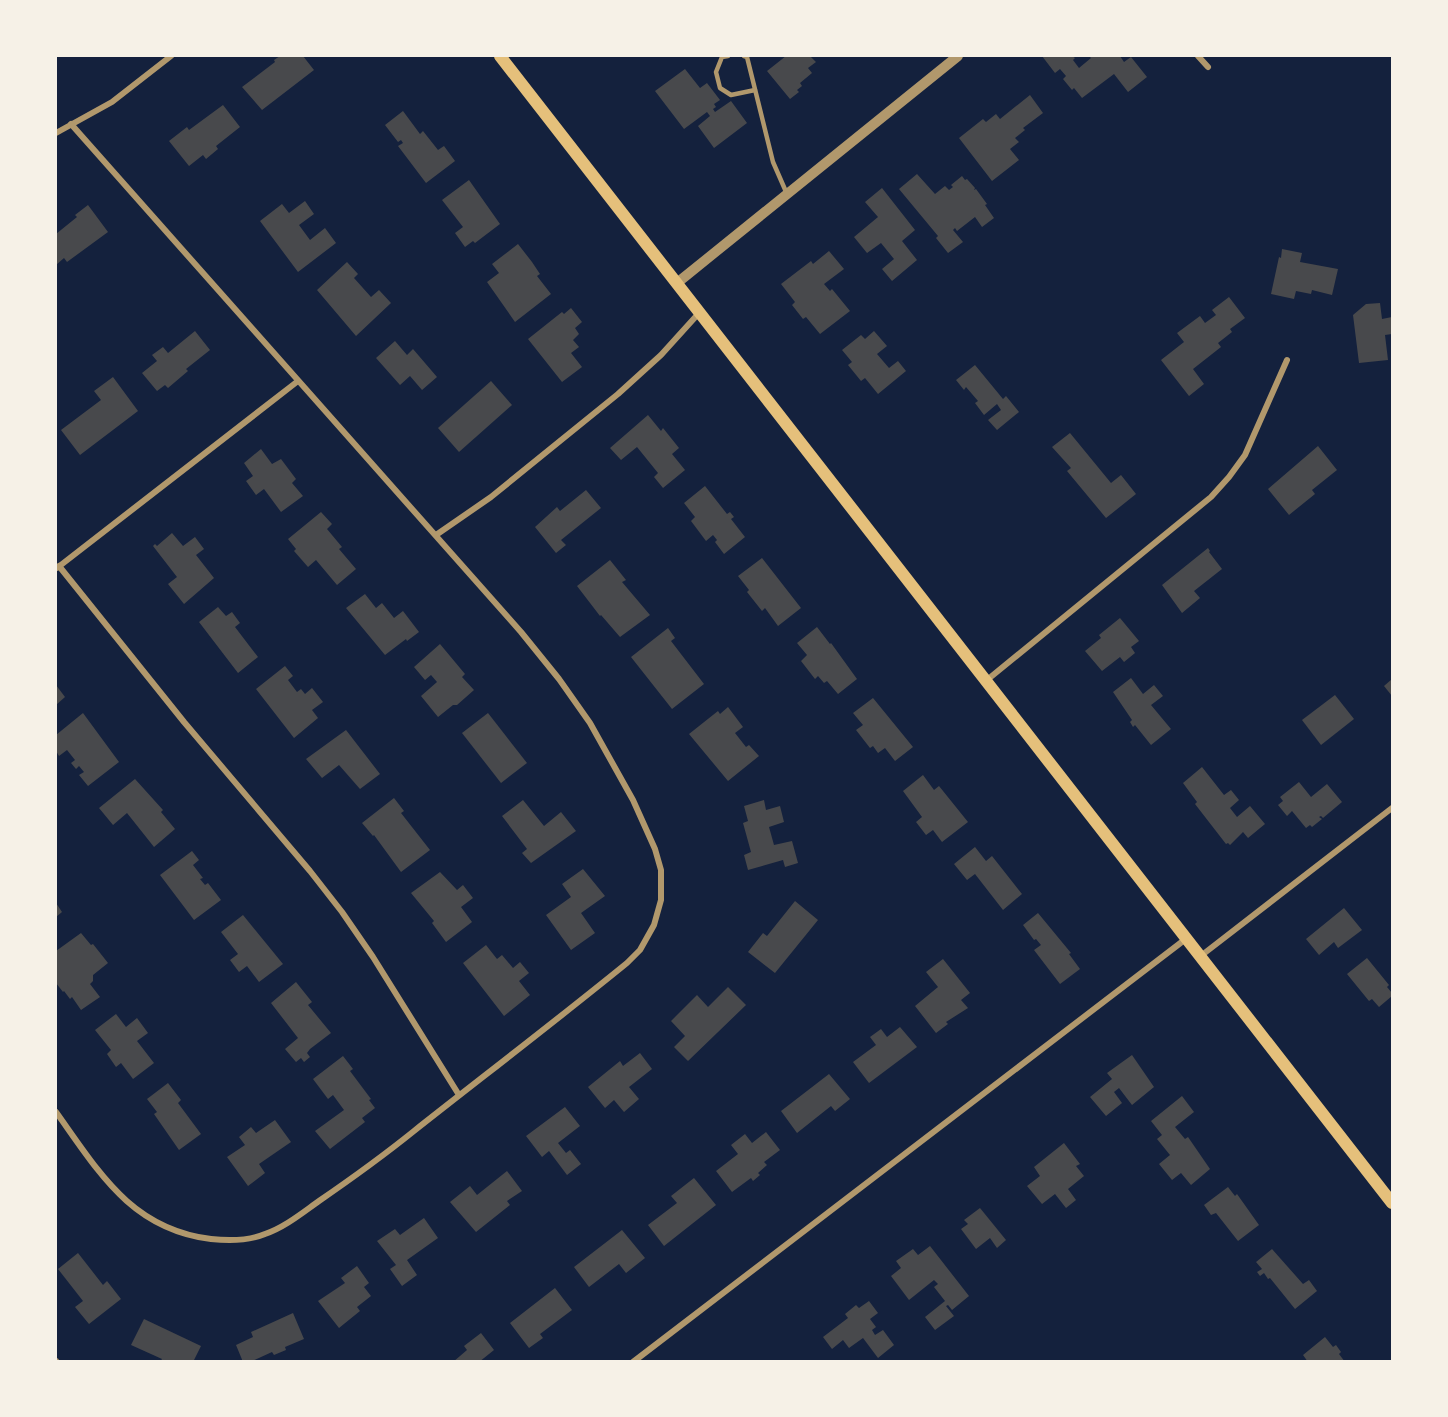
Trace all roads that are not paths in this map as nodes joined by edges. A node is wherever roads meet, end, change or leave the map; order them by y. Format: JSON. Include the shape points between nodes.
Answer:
{"nodes":[{"id":1,"x":171,"y":56,"type":"edge"},
{"id":2,"x":500,"y":56,"type":"edge"},
{"id":3,"x":728,"y":56,"type":"edge"},
{"id":4,"x":744,"y":56,"type":"edge"},
{"id":5,"x":958,"y":56,"type":"edge"},
{"id":6,"x":1198,"y":56,"type":"edge"},
{"id":7,"x":1208,"y":68,"type":"dead end"},
{"id":8,"x":755,"y":90,"type":"junction"},
{"id":9,"x":71,"y":124,"type":"junction"},
{"id":10,"x":56,"y":133,"type":"edge"},
{"id":11,"x":787,"y":194,"type":"junction"},
{"id":12,"x":677,"y":283,"type":"junction"},
{"id":13,"x":699,"y":313,"type":"junction"},
{"id":14,"x":1287,"y":360,"type":"dead end"},
{"id":15,"x":298,"y":381,"type":"junction"},
{"id":16,"x":436,"y":535,"type":"junction"},
{"id":17,"x":57,"y":567,"type":"edge"},
{"id":18,"x":987,"y":680,"type":"junction"},
{"id":19,"x":1392,"y":808,"type":"edge"},
{"id":20,"x":1188,"y":937,"type":"junction"},
{"id":21,"x":1202,"y":955,"type":"junction"},
{"id":22,"x":459,"y":1095,"type":"junction"},
{"id":23,"x":56,"y":1112,"type":"edge"},
{"id":24,"x":1392,"y":1203,"type":"edge"},
{"id":25,"x":633,"y":1362,"type":"edge"}],
"edges":[{"from":1,"to":9,"type":"street","via":[[112,102]]},
{"from":2,"to":12,"type":"main road"},
{"from":3,"to":8,"type":"lane","via":[[723,57],[716,72],[720,88],[731,95]]},
{"from":4,"to":8,"type":"lane"},
{"from":5,"to":11,"type":"street"},
{"from":6,"to":7,"type":"street"},
{"from":8,"to":11,"type":"lane","via":[[772,162]]},
{"from":9,"to":10,"type":"street"},
{"from":9,"to":15,"type":"street"},
{"from":11,"to":12,"type":"street"},
{"from":12,"to":13,"type":"main road"},
{"from":13,"to":16,"type":"street","via":[[618,394],[491,497]]},
{"from":13,"to":18,"type":"main road"},
{"from":14,"to":18,"type":"street","via":[[1245,454],[1211,497]]},
{"from":15,"to":16,"type":"street"},
{"from":15,"to":17,"type":"street"},
{"from":16,"to":22,"type":"street","via":[[543,659],[574,701],[633,800],[655,849],[662,878],[661,900],[651,933],[640,950]]},
{"from":17,"to":22,"type":"street","via":[[332,899]]},
{"from":18,"to":20,"type":"main road"},
{"from":19,"to":21,"type":"street"},
{"from":20,"to":21,"type":"main road"},
{"from":20,"to":25,"type":"street"},
{"from":21,"to":24,"type":"main road"},
{"from":22,"to":23,"type":"street","via":[[360,1173],[289,1222],[267,1234],[240,1240],[209,1239],[176,1230],[123,1200]]}]}
